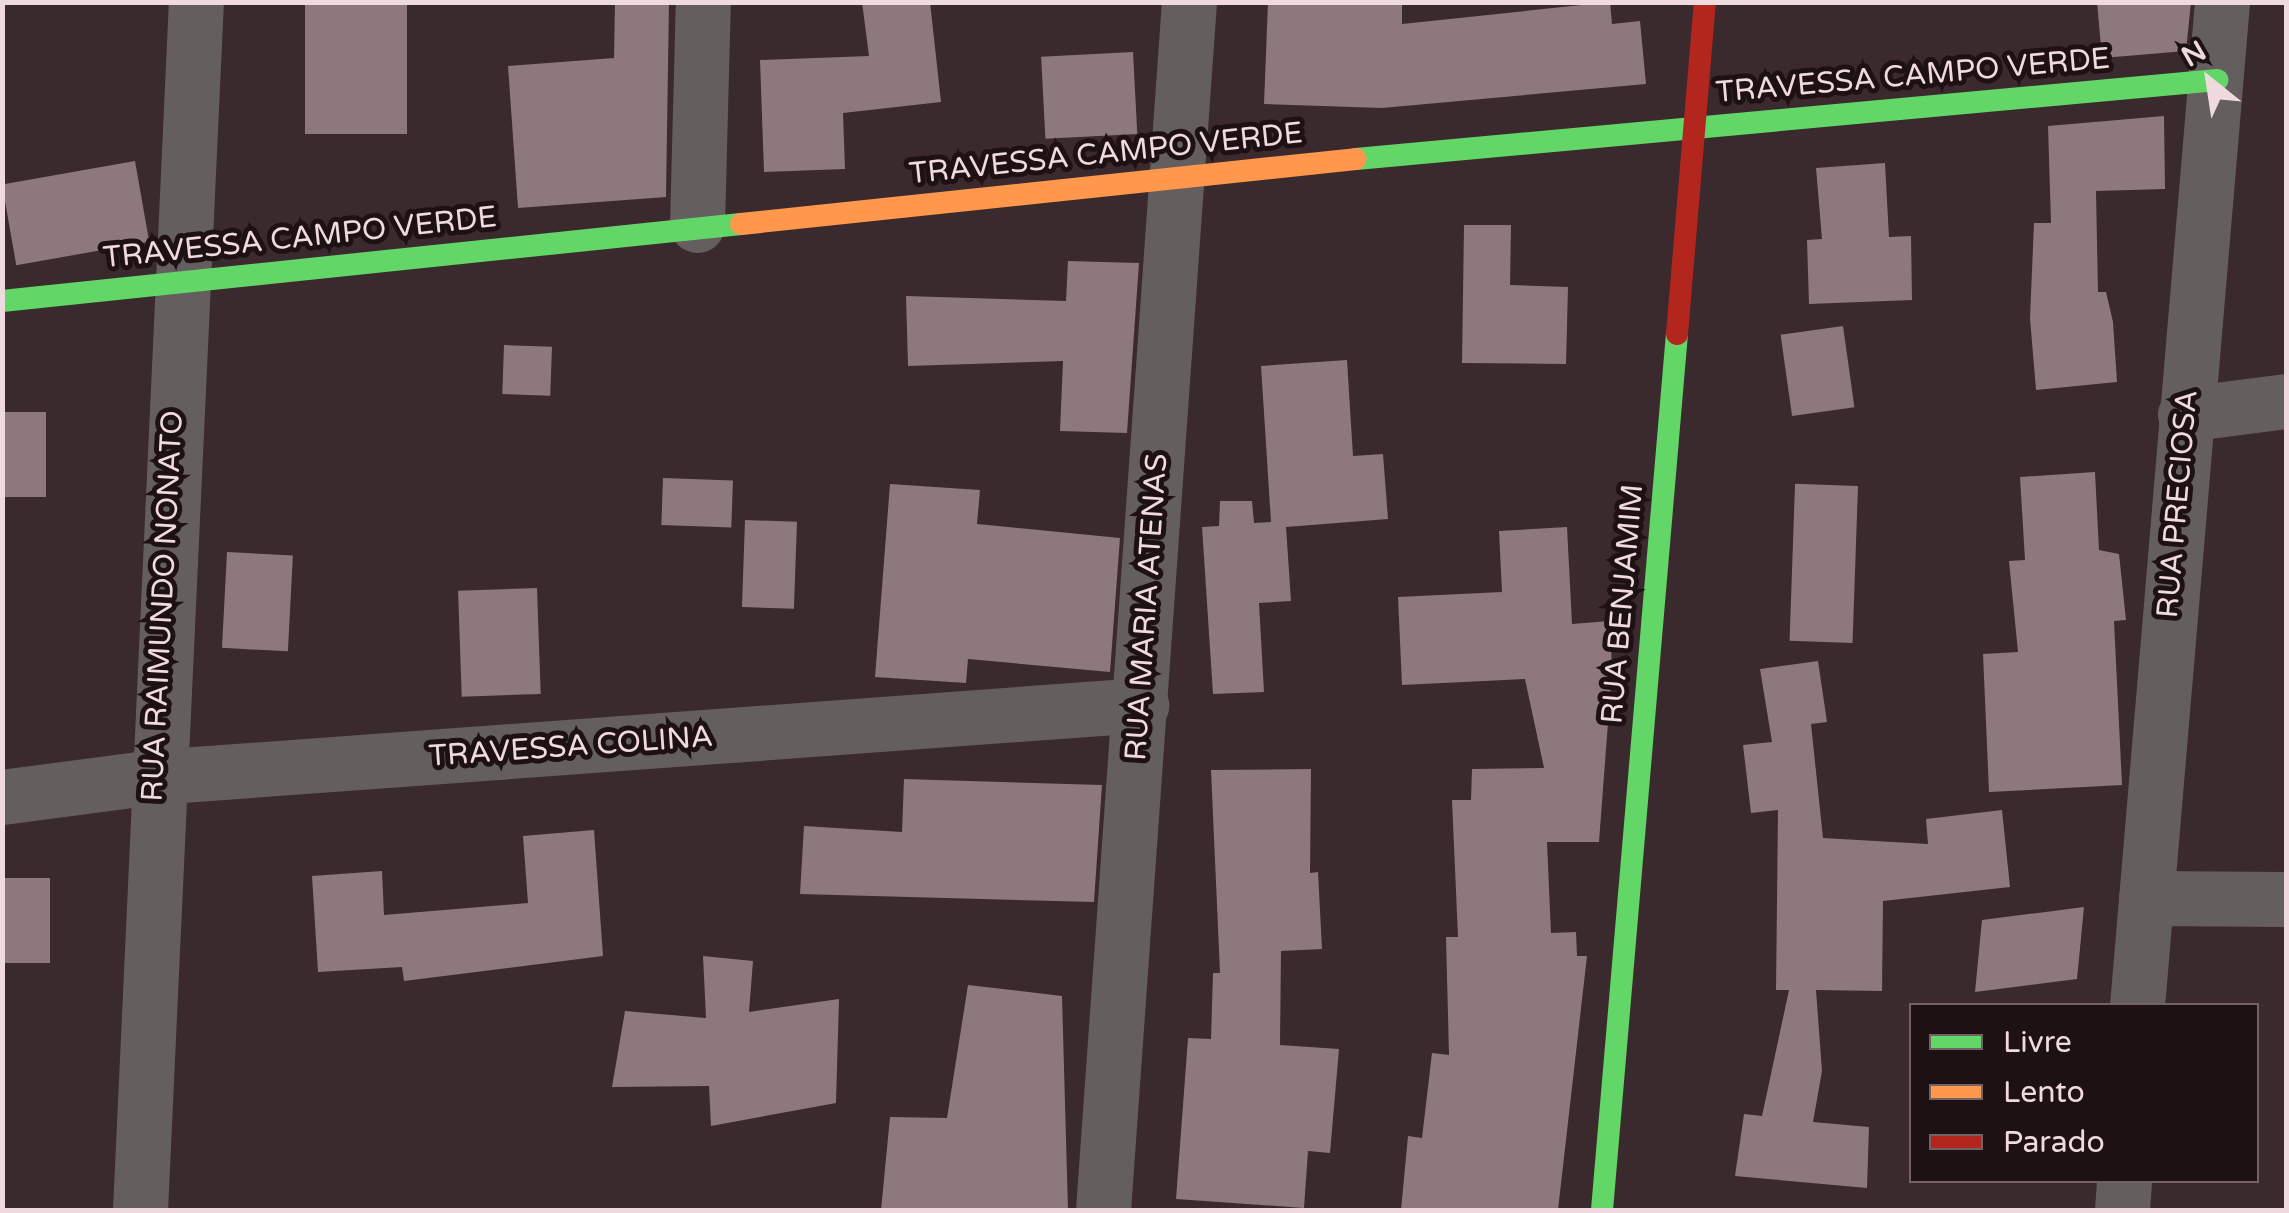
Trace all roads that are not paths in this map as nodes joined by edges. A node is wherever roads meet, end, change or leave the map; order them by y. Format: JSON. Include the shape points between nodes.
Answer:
{"nodes":[{"id":1,"x":196,"y":2,"type":"edge"},
{"id":2,"x":703,"y":2,"type":"edge"},
{"id":3,"x":1189,"y":2,"type":"edge"},
{"id":4,"x":1704,"y":2,"type":"edge"},
{"id":5,"x":2222,"y":2,"type":"edge"},
{"id":6,"x":2216,"y":80,"type":"junction"},
{"id":7,"x":1694,"y":124,"type":"junction"},
{"id":8,"x":1174,"y":178,"type":"junction"},
{"id":9,"x":697,"y":225,"type":"junction"},
{"id":10,"x":177,"y":282,"type":"junction"},
{"id":11,"x":2,"y":301,"type":"edge"},
{"id":12,"x":2286,"y":401,"type":"edge"},
{"id":13,"x":2186,"y":414,"type":"junction"},
{"id":14,"x":1141,"y":705,"type":"junction"},
{"id":15,"x":154,"y":777,"type":"junction"},
{"id":16,"x":2,"y":798,"type":"edge"},
{"id":17,"x":2146,"y":898,"type":"junction"},
{"id":18,"x":2286,"y":899,"type":"edge"},
{"id":19,"x":2138,"y":1003,"type":"edge"},
{"id":20,"x":2124,"y":1183,"type":"edge"},
{"id":21,"x":140,"y":1210,"type":"edge"},
{"id":22,"x":1103,"y":1210,"type":"edge"},
{"id":23,"x":1602,"y":1210,"type":"edge"},
{"id":24,"x":2122,"y":1210,"type":"edge"}],
"edges":[{"from":1,"to":10,"type":"street","name":"RUA RAIMUNDO NONATO"},
{"from":2,"to":9,"type":"street"},
{"from":3,"to":8,"type":"street","name":"RUA MARIA ATENAS"},
{"from":4,"to":7,"type":"street","name":"RUA BENJAMIM"},
{"from":5,"to":6,"type":"street","name":"RUA PRECIOSA"},
{"from":6,"to":7,"type":"street","name":"TRAVESSA CAMPO VERDE"},
{"from":6,"to":13,"type":"street","name":"RUA PRECIOSA"},
{"from":7,"to":8,"type":"street","name":"TRAVESSA CAMPO VERDE"},
{"from":7,"to":23,"type":"street","name":"RUA BENJAMIM"},
{"from":8,"to":9,"type":"street","name":"TRAVESSA CAMPO VERDE"},
{"from":8,"to":14,"type":"street","name":"RUA MARIA ATENAS"},
{"from":9,"to":10,"type":"street","name":"TRAVESSA CAMPO VERDE"},
{"from":10,"to":11,"type":"street","name":"TRAVESSA CAMPO VERDE"},
{"from":10,"to":15,"type":"street","name":"RUA RAIMUNDO NONATO"},
{"from":12,"to":13,"type":"street"},
{"from":13,"to":17,"type":"street","name":"RUA PRECIOSA"},
{"from":14,"to":15,"type":"street","name":"TRAVESSA COLINA"},
{"from":14,"to":22,"type":"street","name":"RUA MARIA ATENAS"},
{"from":15,"to":16,"type":"street","name":"TRAVESSA COLINA"},
{"from":15,"to":21,"type":"street","name":"RUA RAIMUNDO NONATO"},
{"from":17,"to":18,"type":"street"},
{"from":17,"to":19,"type":"street","name":"RUA PRECIOSA"},
{"from":20,"to":24,"type":"street"}]}
